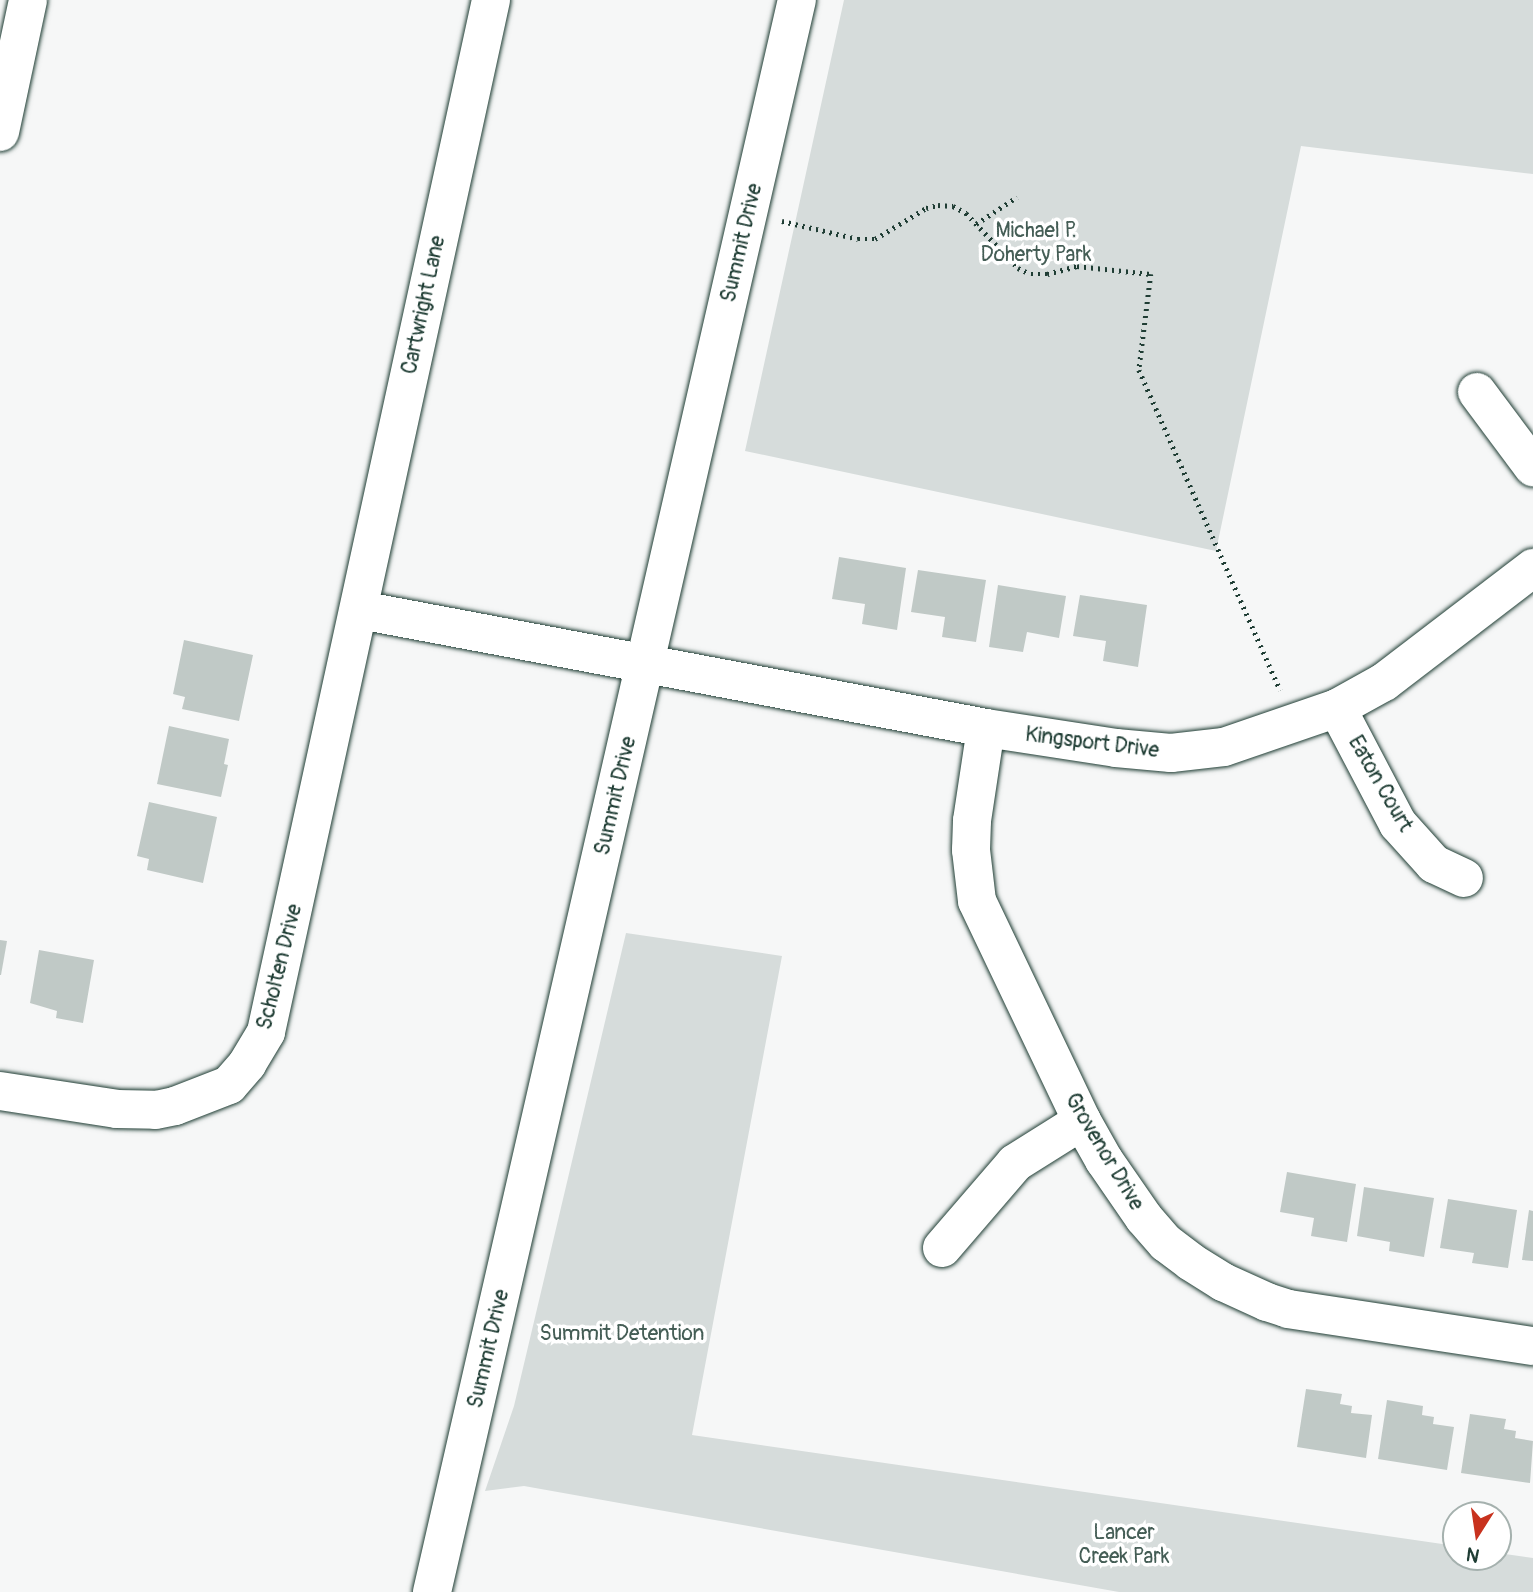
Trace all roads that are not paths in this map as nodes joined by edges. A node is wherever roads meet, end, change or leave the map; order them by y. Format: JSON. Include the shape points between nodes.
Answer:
{"nodes":[{"id":1,"x":28,"y":0,"type":"edge"},
{"id":2,"x":492,"y":0,"type":"edge"},
{"id":3,"x":797,"y":0,"type":"edge"},
{"id":4,"x":0,"y":132,"type":"edge"},
{"id":5,"x":1477,"y":392,"type":"dead end"},
{"id":6,"x":1533,"y":467,"type":"edge"},
{"id":7,"x":1533,"y":568,"type":"edge"},
{"id":8,"x":360,"y":610,"type":"junction"},
{"id":9,"x":646,"y":666,"type":"junction"},
{"id":10,"x":1337,"y":708,"type":"junction"},
{"id":11,"x":986,"y":728,"type":"junction"},
{"id":12,"x":1464,"y":878,"type":"dead end"},
{"id":13,"x":0,"y":1091,"type":"edge"},
{"id":14,"x":1082,"y":1121,"type":"junction"},
{"id":15,"x":942,"y":1248,"type":"dead end"},
{"id":16,"x":1533,"y":1346,"type":"edge"},
{"id":17,"x":432,"y":1592,"type":"edge"}],
"edges":[{"from":1,"to":4,"type":"street"},
{"from":2,"to":8,"type":"street","name":"Cartwright Lane"},
{"from":3,"to":9,"type":"street","name":"Summit Drive"},
{"from":5,"to":6,"type":"street"},
{"from":7,"to":10,"type":"street","name":"Kingsport Drive","via":[[1384,682]]},
{"from":8,"to":9,"type":"street","name":"Kingsport Drive"},
{"from":8,"to":13,"type":"street","name":"Scholten Drive","via":[[266,1032],[247,1064],[229,1085],[156,1110],[117,1109]]},
{"from":9,"to":11,"type":"street","name":"Kingsport Drive"},
{"from":9,"to":17,"type":"street","name":"Summit Drive"},
{"from":10,"to":11,"type":"street","name":"Kingsport Drive","via":[[1224,747],[1171,753]]},
{"from":10,"to":12,"type":"street","name":"Eaton Court","via":[[1398,824],[1434,864]]},
{"from":11,"to":14,"type":"street","name":"Grovenor Drive","via":[[972,821],[977,901]]},
{"from":14,"to":15,"type":"street","via":[[1015,1163]]},
{"from":14,"to":16,"type":"street","name":"Grovenor Drive","via":[[1130,1199],[1166,1242],[1242,1292],[1289,1308]]}]}
